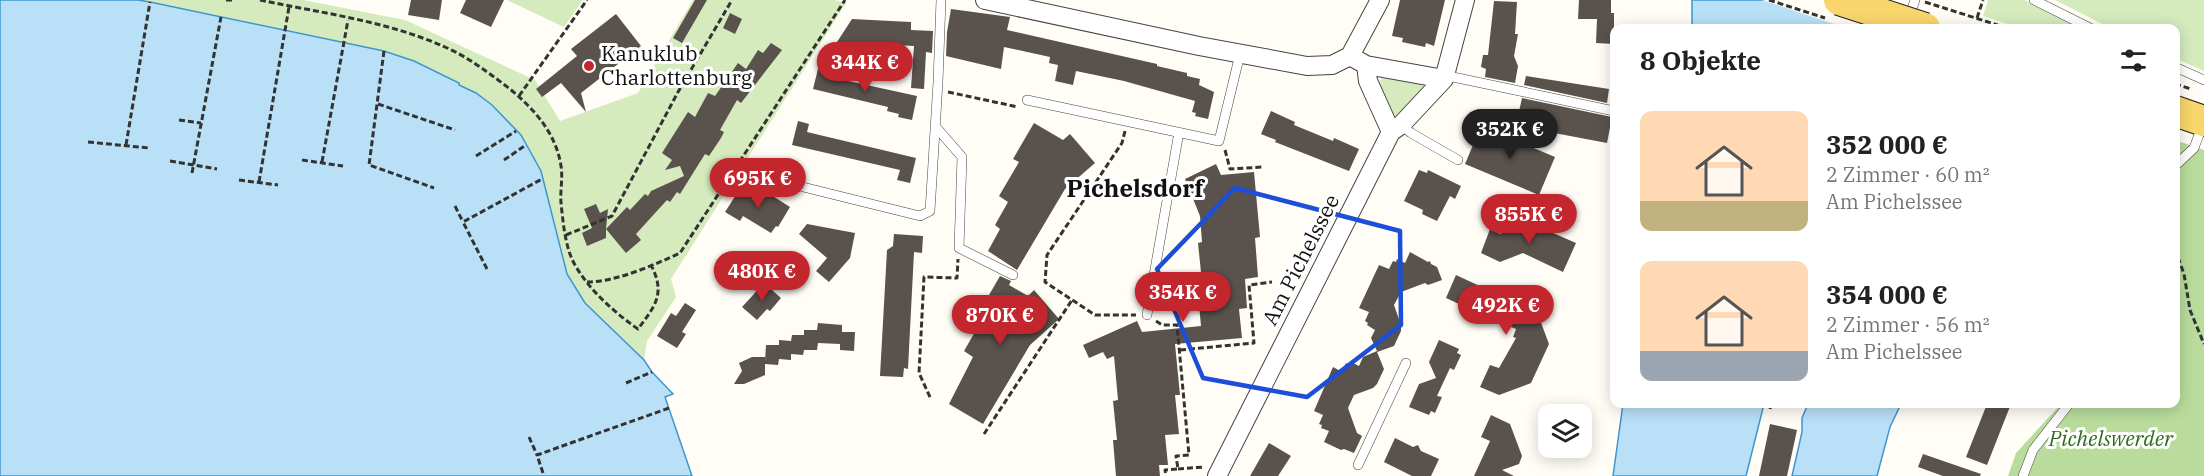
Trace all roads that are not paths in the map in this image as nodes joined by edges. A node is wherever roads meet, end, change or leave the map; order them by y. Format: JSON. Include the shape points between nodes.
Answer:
{"nodes":[{"id":1,"x":941,"y":0,"type":"edge"},
{"id":2,"x":985,"y":0,"type":"edge"},
{"id":3,"x":1380,"y":0,"type":"edge"},
{"id":4,"x":1465,"y":0,"type":"edge"},
{"id":5,"x":1915,"y":0,"type":"edge"},
{"id":6,"x":2034,"y":0,"type":"edge"},
{"id":7,"x":1836,"y":11,"type":"edge"},
{"id":8,"x":1904,"y":24,"type":"edge"},
{"id":9,"x":1906,"y":24,"type":"edge"},
{"id":10,"x":2082,"y":24,"type":"edge"},
{"id":11,"x":1240,"y":54,"type":"junction"},
{"id":12,"x":1350,"y":56,"type":"junction"},
{"id":13,"x":1366,"y":65,"type":"junction"},
{"id":14,"x":2180,"y":69,"type":"edge"},
{"id":15,"x":1444,"y":79,"type":"junction"},
{"id":16,"x":2204,"y":80,"type":"edge"},
{"id":17,"x":1027,"y":100,"type":"dead end"},
{"id":18,"x":2185,"y":101,"type":"edge"},
{"id":19,"x":1610,"y":110,"type":"edge"},
{"id":20,"x":2204,"y":121,"type":"edge"},
{"id":21,"x":935,"y":126,"type":"junction"},
{"id":22,"x":1396,"y":128,"type":"junction"},
{"id":23,"x":1179,"y":132,"type":"junction"},
{"id":24,"x":1458,"y":160,"type":"dead end"},
{"id":25,"x":2180,"y":161,"type":"edge"},
{"id":26,"x":803,"y":187,"type":"dead end"},
{"id":27,"x":1013,"y":275,"type":"dead end"},
{"id":28,"x":1147,"y":315,"type":"road end"},
{"id":29,"x":1406,"y":363,"type":"dead end"},
{"id":30,"x":2066,"y":408,"type":"edge"},
{"id":31,"x":1359,"y":465,"type":"dead end"},
{"id":32,"x":1219,"y":473,"type":"edge"},
{"id":33,"x":2023,"y":476,"type":"edge"}],
"edges":[{"from":1,"to":21,"type":"lane"},
{"from":2,"to":11,"type":"street"},
{"from":3,"to":12,"type":"street"},
{"from":4,"to":15,"type":"street"},
{"from":5,"to":9,"type":"lane"},
{"from":6,"to":10,"type":"lane"},
{"from":7,"to":8,"type":"main road","bridge":true},
{"from":11,"to":12,"type":"street","via":[[1307,66],[1332,65]]},
{"from":11,"to":23,"type":"lane","via":[[1218,141]]},
{"from":12,"to":13,"type":"street"},
{"from":13,"to":15,"type":"street"},
{"from":13,"to":22,"type":"street","via":[[1368,81]]},
{"from":14,"to":16,"type":"lane"},
{"from":15,"to":19,"type":"lane","via":[[1453,77]]},
{"from":15,"to":22,"type":"street","name":"Am Pichelssee"},
{"from":17,"to":23,"type":"lane"},
{"from":18,"to":20,"type":"main road"},
{"from":20,"to":25,"type":"lane","via":[[2194,148]]},
{"from":21,"to":26,"type":"lane","via":[[930,211],[920,216]]},
{"from":21,"to":27,"type":"lane","via":[[962,157],[959,248]]},
{"from":22,"to":24,"type":"lane"},
{"from":22,"to":32,"type":"street","name":"Am Pichelssee"},
{"from":23,"to":28,"type":"lane"},
{"from":29,"to":31,"type":"lane"},
{"from":30,"to":33,"type":"lane","via":[[2033,450]]}]}
